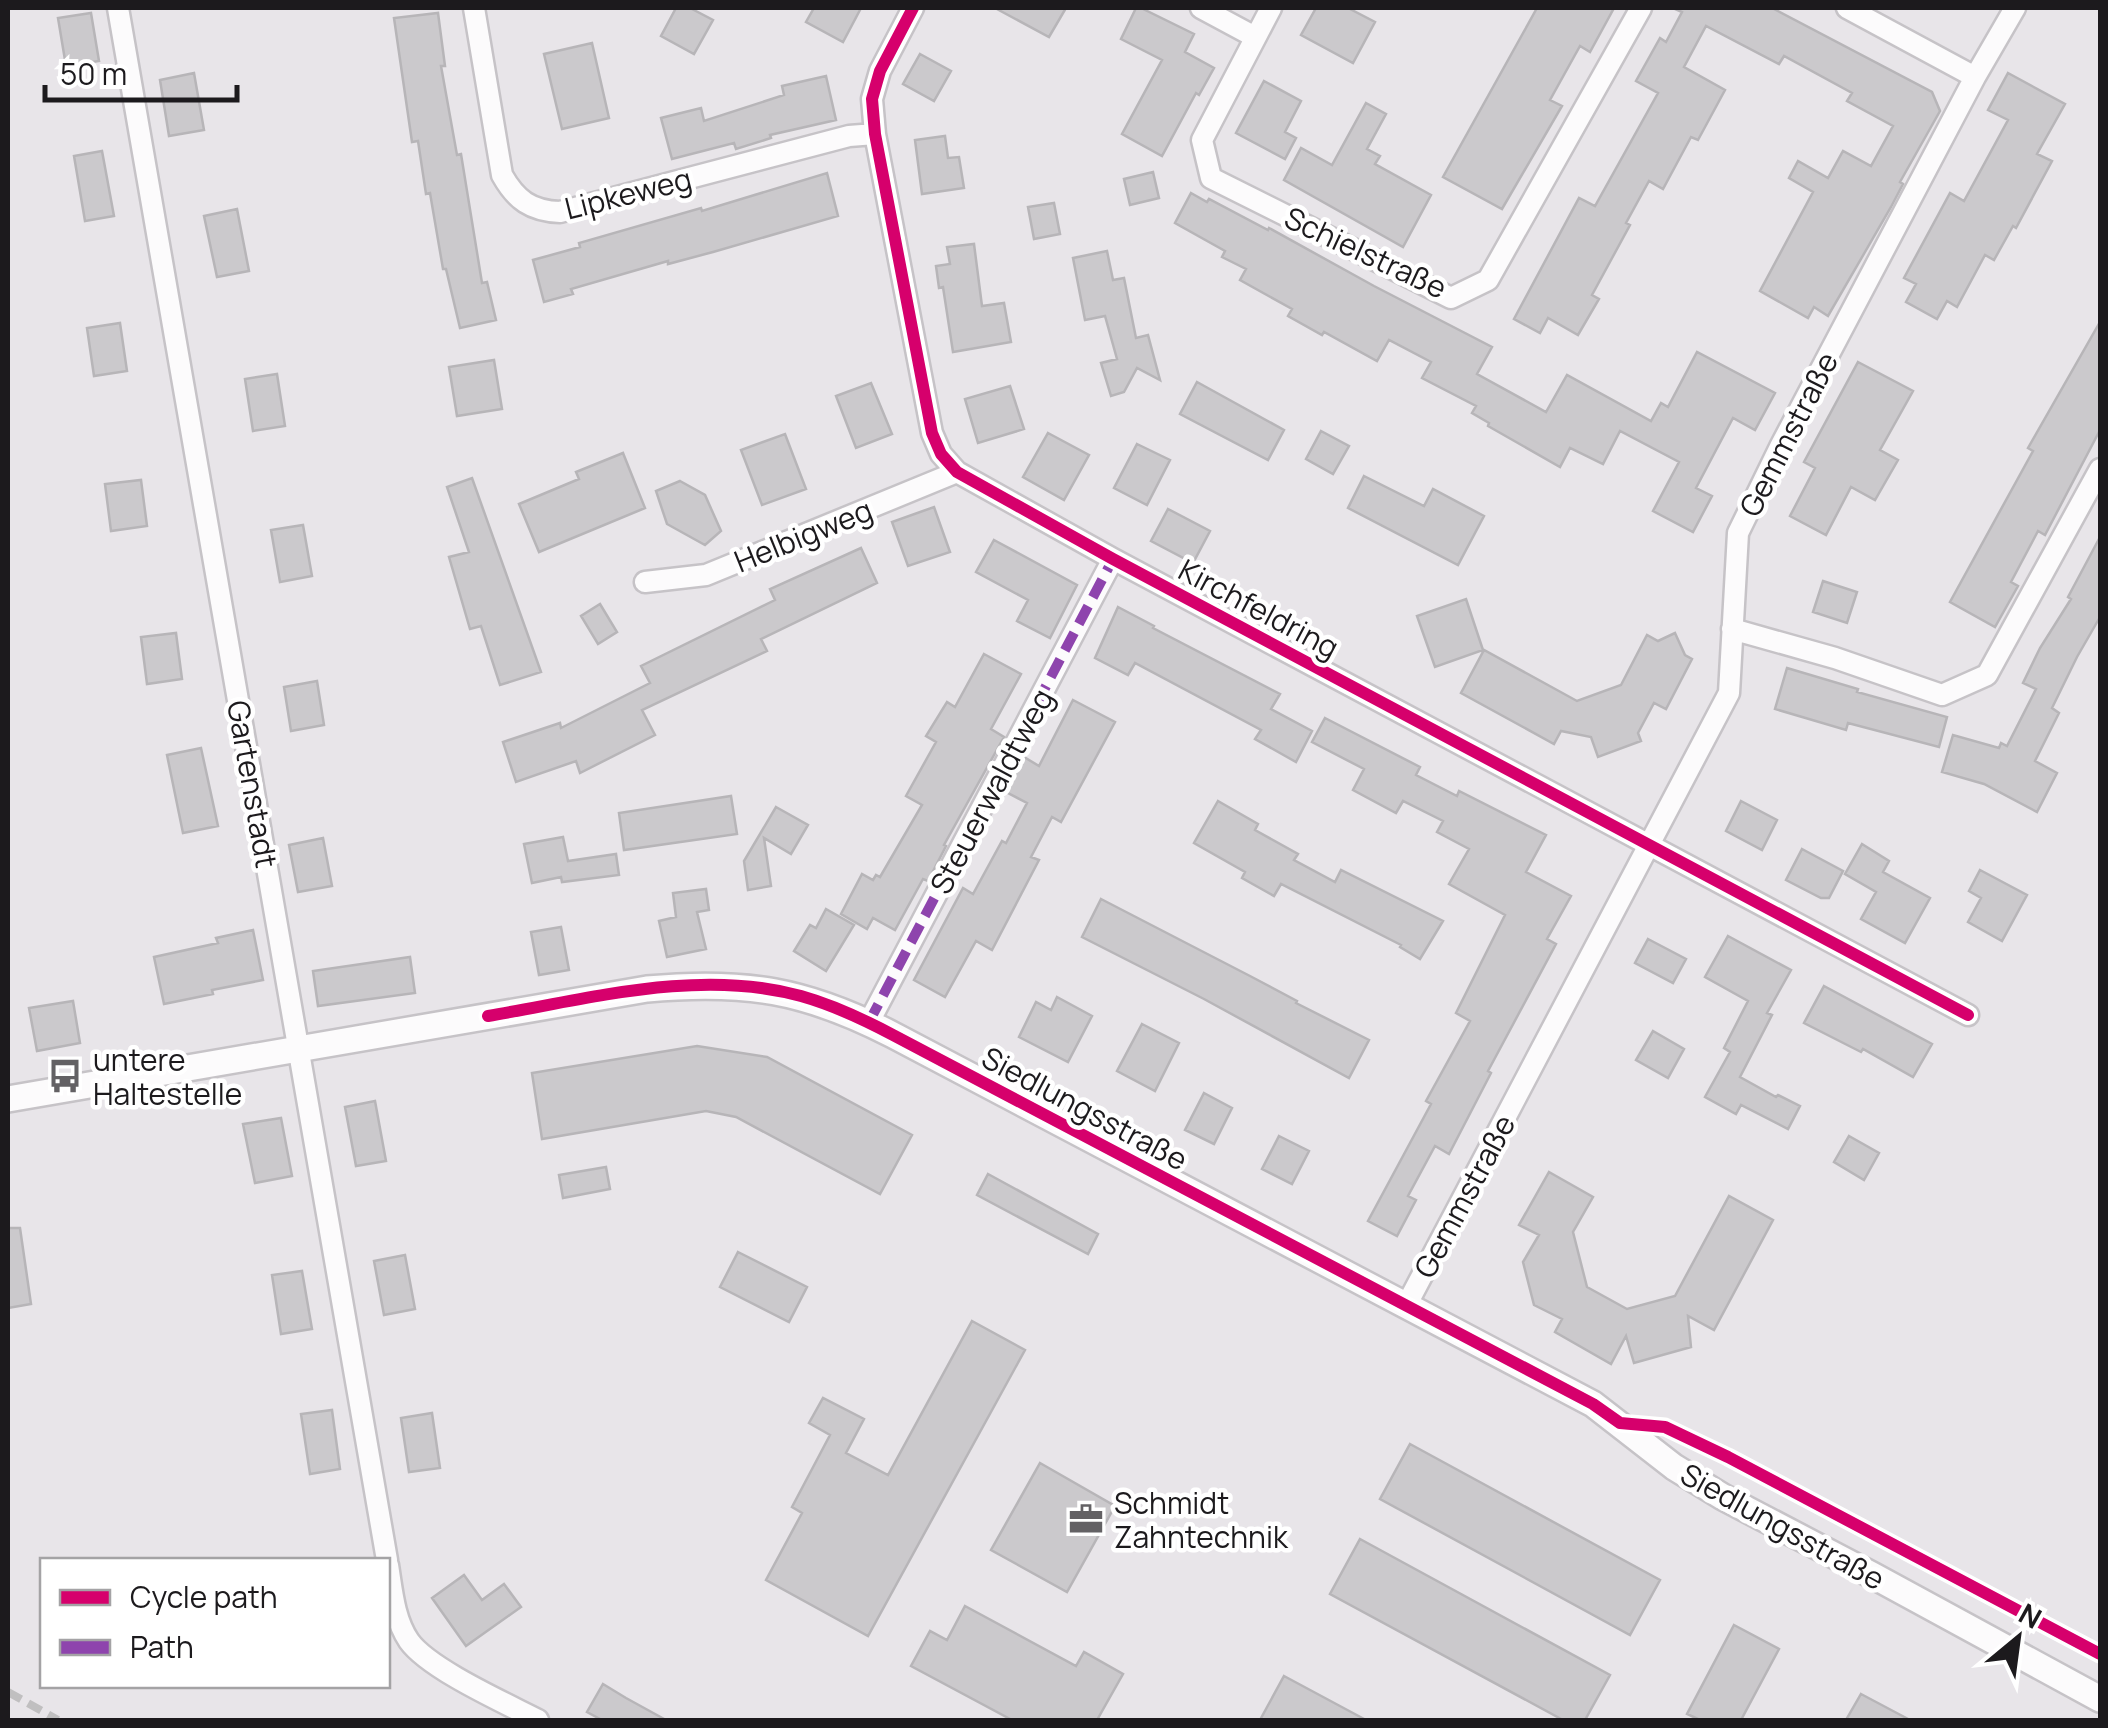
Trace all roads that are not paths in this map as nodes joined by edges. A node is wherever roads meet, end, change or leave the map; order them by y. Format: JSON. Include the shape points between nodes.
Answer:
{"nodes":[{"id":1,"x":118,"y":8,"type":"edge"},
{"id":2,"x":474,"y":8,"type":"edge"},
{"id":3,"x":913,"y":8,"type":"edge"},
{"id":4,"x":1201,"y":8,"type":"edge"},
{"id":5,"x":1271,"y":8,"type":"edge"},
{"id":6,"x":1640,"y":8,"type":"edge"},
{"id":7,"x":1847,"y":8,"type":"edge"},
{"id":8,"x":2016,"y":8,"type":"edge"},
{"id":9,"x":1255,"y":38,"type":"junction"},
{"id":10,"x":1974,"y":77,"type":"junction"},
{"id":11,"x":875,"y":134,"type":"junction"},
{"id":12,"x":2100,"y":469,"type":"edge"},
{"id":13,"x":957,"y":472,"type":"junction"},
{"id":14,"x":1114,"y":559,"type":"junction"},
{"id":15,"x":645,"y":582,"type":"dead end"},
{"id":16,"x":1732,"y":630,"type":"junction"},
{"id":17,"x":1649,"y":845,"type":"junction"},
{"id":18,"x":1968,"y":1015,"type":"dead end"},
{"id":19,"x":869,"y":1022,"type":"junction"},
{"id":20,"x":298,"y":1050,"type":"junction"},
{"id":21,"x":8,"y":1099,"type":"edge"},
{"id":22,"x":1406,"y":1306,"type":"junction"},
{"id":23,"x":386,"y":1558,"type":"edge"},
{"id":24,"x":390,"y":1580,"type":"edge"},
{"id":25,"x":2100,"y":1699,"type":"edge"},
{"id":26,"x":538,"y":1720,"type":"edge"}],
"edges":[{"from":1,"to":20,"type":"street","name":"Gartenstadt"},
{"from":2,"to":11,"type":"street","name":"Lipkeweg","via":[[502,175],[511,191],[543,212]]},
{"from":3,"to":11,"type":"street","name":"Kirchfeldring","via":[[880,71],[872,99]]},
{"from":4,"to":9,"type":"street"},
{"from":5,"to":9,"type":"street","name":"Schielstraße"},
{"from":6,"to":9,"type":"street","name":"Schielstraße","via":[[1488,280],[1451,298],[1211,178],[1202,140]]},
{"from":7,"to":10,"type":"street"},
{"from":8,"to":10,"type":"street","name":"Gemmstraße"},
{"from":10,"to":16,"type":"street","name":"Gemmstraße","via":[[1738,533]]},
{"from":11,"to":13,"type":"street","name":"Kirchfeldring","via":[[932,433]]},
{"from":12,"to":16,"type":"street","via":[[1987,675],[1972,682],[1942,695]]},
{"from":13,"to":14,"type":"street","name":"Kirchfeldring"},
{"from":13,"to":15,"type":"street","name":"Helbigweg","via":[[706,575]]},
{"from":14,"to":17,"type":"street","name":"Kirchfeldring"},
{"from":14,"to":19,"type":"street","name":"Steuerwaldtweg"},
{"from":16,"to":17,"type":"street","name":"Gemmstraße","via":[[1729,694]]},
{"from":17,"to":18,"type":"street","name":"Kirchfeldring"},
{"from":17,"to":22,"type":"street","name":"Gemmstraße"},
{"from":19,"to":20,"type":"street","name":"Siedlungsstraße","via":[[799,995],[685,985]]},
{"from":19,"to":22,"type":"street","name":"Siedlungsstraße"},
{"from":20,"to":21,"type":"street","name":"Siedlungsstraße"},
{"from":20,"to":23,"type":"street","name":"Gartenstadt"},
{"from":22,"to":25,"type":"street","name":"Siedlungsstraße","via":[[1593,1404],[1723,1497]]},
{"from":24,"to":26,"type":"street","name":"Gartenstadt","via":[[401,1625],[421,1654]]}]}
